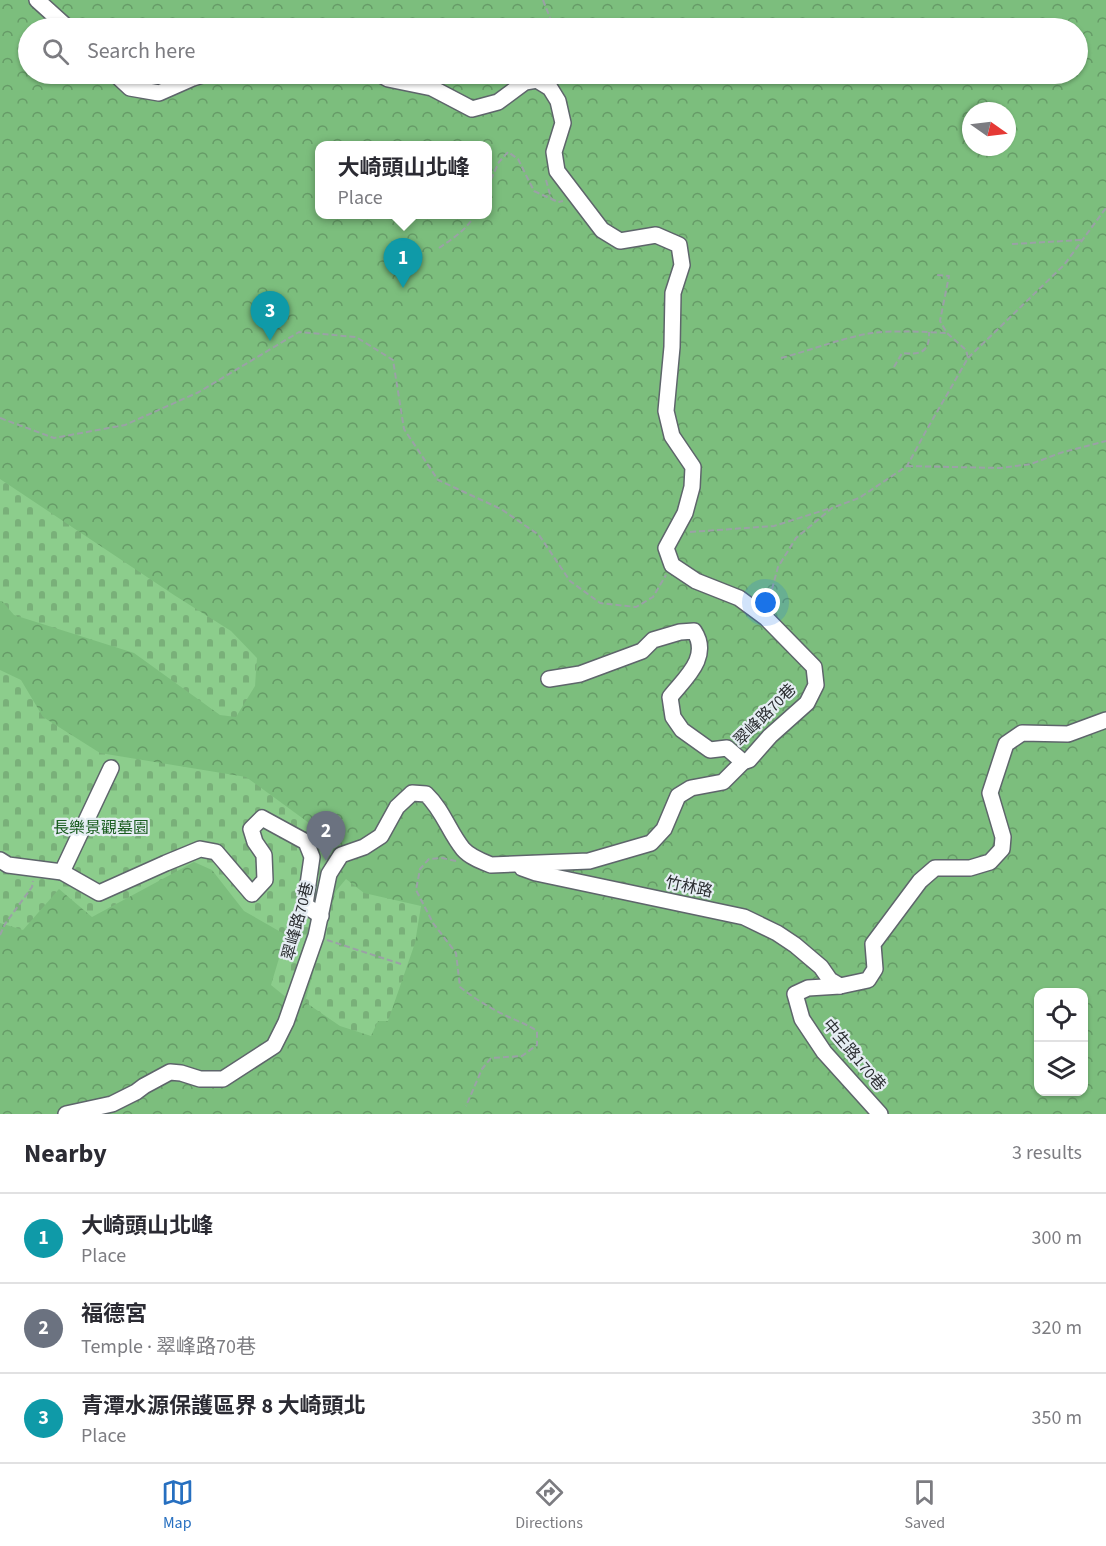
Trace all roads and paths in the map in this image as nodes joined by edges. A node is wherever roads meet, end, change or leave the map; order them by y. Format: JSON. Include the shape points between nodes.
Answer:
{"nodes":[{"id":1,"x":37,"y":0,"type":"edge"},
{"id":2,"x":543,"y":0,"type":"edge"},
{"id":3,"x":57,"y":18,"type":"edge"},
{"id":4,"x":550,"y":18,"type":"edge"},
{"id":5,"x":126,"y":84,"type":"edge"},
{"id":6,"x":179,"y":84,"type":"edge"},
{"id":7,"x":412,"y":84,"type":"edge"},
{"id":8,"x":522,"y":84,"type":"edge"},
{"id":9,"x":544,"y":84,"type":"edge"},
{"id":10,"x":492,"y":177,"type":"edge"},
{"id":11,"x":577,"y":197,"type":"junction"},
{"id":12,"x":1106,"y":208,"type":"edge"},
{"id":13,"x":472,"y":219,"type":"edge"},
{"id":14,"x":1083,"y":240,"type":"junction"},
{"id":15,"x":1012,"y":244,"type":"dead end"},
{"id":16,"x":439,"y":248,"type":"dead end"},
{"id":17,"x":938,"y":275,"type":"dead end"},
{"id":18,"x":929,"y":332,"type":"junction"},
{"id":19,"x":947,"y":333,"type":"junction"},
{"id":20,"x":781,"y":358,"type":"dead end"},
{"id":21,"x":968,"y":358,"type":"junction"},
{"id":22,"x":894,"y":367,"type":"dead end"},
{"id":23,"x":0,"y":418,"type":"edge"},
{"id":24,"x":1106,"y":441,"type":"edge"},
{"id":25,"x":907,"y":466,"type":"junction"},
{"id":26,"x":832,"y":508,"type":"junction"},
{"id":27,"x":675,"y":533,"type":"junction"},
{"id":28,"x":672,"y":565,"type":"junction"},
{"id":29,"x":773,"y":608,"type":"dead end"},
{"id":30,"x":549,"y":679,"type":"dead end"},
{"id":31,"x":1106,"y":720,"type":"edge"},
{"id":32,"x":742,"y":762,"type":"junction"},
{"id":33,"x":111,"y":768,"type":"dead end"},
{"id":34,"x":0,"y":860,"type":"edge"},
{"id":35,"x":458,"y":862,"type":"dead end"},
{"id":36,"x":510,"y":864,"type":"junction"},
{"id":37,"x":35,"y":869,"type":"junction"},
{"id":38,"x":62,"y":872,"type":"junction"},
{"id":39,"x":321,"y":916,"type":"junction"},
{"id":40,"x":0,"y":935,"type":"edge"},
{"id":41,"x":316,"y":936,"type":"junction"},
{"id":42,"x":401,"y":964,"type":"dead end"},
{"id":43,"x":840,"y":986,"type":"junction"},
{"id":44,"x":466,"y":1106,"type":"dead end"},
{"id":45,"x":66,"y":1114,"type":"edge"},
{"id":46,"x":880,"y":1114,"type":"edge"}],
"edges":[{"from":1,"to":3,"type":"street"},
{"from":2,"to":4,"type":"path"},
{"from":5,"to":6,"type":"street","via":[[159,93]]},
{"from":7,"to":8,"type":"street","via":[[432,88],[472,109],[498,102]]},
{"from":9,"to":11,"type":"street","via":[[558,101],[562,123],[554,152],[557,171]]},
{"from":10,"to":11,"type":"path","via":[[508,152],[518,159],[534,191],[558,202]]},
{"from":11,"to":27,"type":"street","via":[[602,230],[620,241],[656,235],[679,245],[682,265],[673,292],[666,411],[672,436],[693,467],[685,513]]},
{"from":12,"to":14,"type":"path"},
{"from":13,"to":16,"type":"path"},
{"from":14,"to":15,"type":"path"},
{"from":14,"to":21,"type":"path","via":[[1064,265]]},
{"from":17,"to":19,"type":"path","via":[[949,276],[939,321]]},
{"from":18,"to":19,"type":"path"},
{"from":18,"to":20,"type":"path","via":[[873,333]]},
{"from":18,"to":22,"type":"path","via":[[922,352],[902,353]]},
{"from":19,"to":21,"type":"path","via":[[966,350]]},
{"from":21,"to":25,"type":"path"},
{"from":23,"to":28,"type":"path","via":[[54,438],[125,425],[199,392],[299,332],[356,336],[393,360],[404,429],[438,480],[501,509],[539,536],[570,581],[600,603],[636,607],[653,597]]},
{"from":24,"to":25,"type":"path","via":[[1031,464],[1000,468]]},
{"from":25,"to":26,"type":"path","via":[[859,498]]},
{"from":26,"to":27,"type":"path","via":[[774,525]]},
{"from":26,"to":29,"type":"path","via":[[796,538],[778,567],[771,593]]},
{"from":27,"to":28,"type":"street","via":[[666,548]]},
{"from":28,"to":32,"type":"street","name":"翠峰路70巷","via":[[696,581],[739,598],[766,618],[814,667],[816,685],[807,703],[749,760]]},
{"from":30,"to":32,"type":"street","via":[[580,674],[642,651],[653,640],[694,631],[700,654],[695,667],[670,697],[673,717],[682,730],[710,750],[727,748]]},
{"from":31,"to":43,"type":"street","via":[[1068,734],[1022,733],[1006,744],[990,793],[1003,837],[1002,849],[990,862],[970,868],[935,868],[920,881],[873,944],[875,969],[868,980]]},
{"from":32,"to":36,"type":"street","name":"翠峰路70巷","via":[[723,782],[691,788],[678,796],[664,829],[651,843],[589,861]]},
{"from":33,"to":38,"type":"street"},
{"from":34,"to":37,"type":"street"},
{"from":35,"to":44,"type":"path","via":[[429,859],[420,869],[416,890],[433,923],[456,953],[460,987],[537,1031],[537,1045],[522,1056],[491,1058]]},
{"from":36,"to":39,"type":"street","name":"翠峰路70巷","via":[[491,865],[478,860],[464,850],[435,802],[426,794],[412,794],[397,807],[381,837],[341,855],[329,874]]},
{"from":36,"to":43,"type":"street","name":"竹林路","via":[[536,873],[744,917],[795,945]]},
{"from":37,"to":38,"type":"street"},
{"from":37,"to":40,"type":"path","via":[[32,887]]},
{"from":38,"to":39,"type":"street","via":[[99,893],[200,849],[216,852],[252,894],[265,880],[264,855],[251,829],[262,818],[306,842],[312,857],[305,905]]},
{"from":39,"to":41,"type":"street","name":"翠峰路70巷"},
{"from":41,"to":42,"type":"path"},
{"from":41,"to":45,"type":"street","name":"翠峰路70巷","via":[[274,1046],[223,1079],[170,1072],[112,1104]]},
{"from":43,"to":46,"type":"street","name":"中生路170巷","via":[[808,988],[795,994],[802,1019],[824,1052]]}]}
